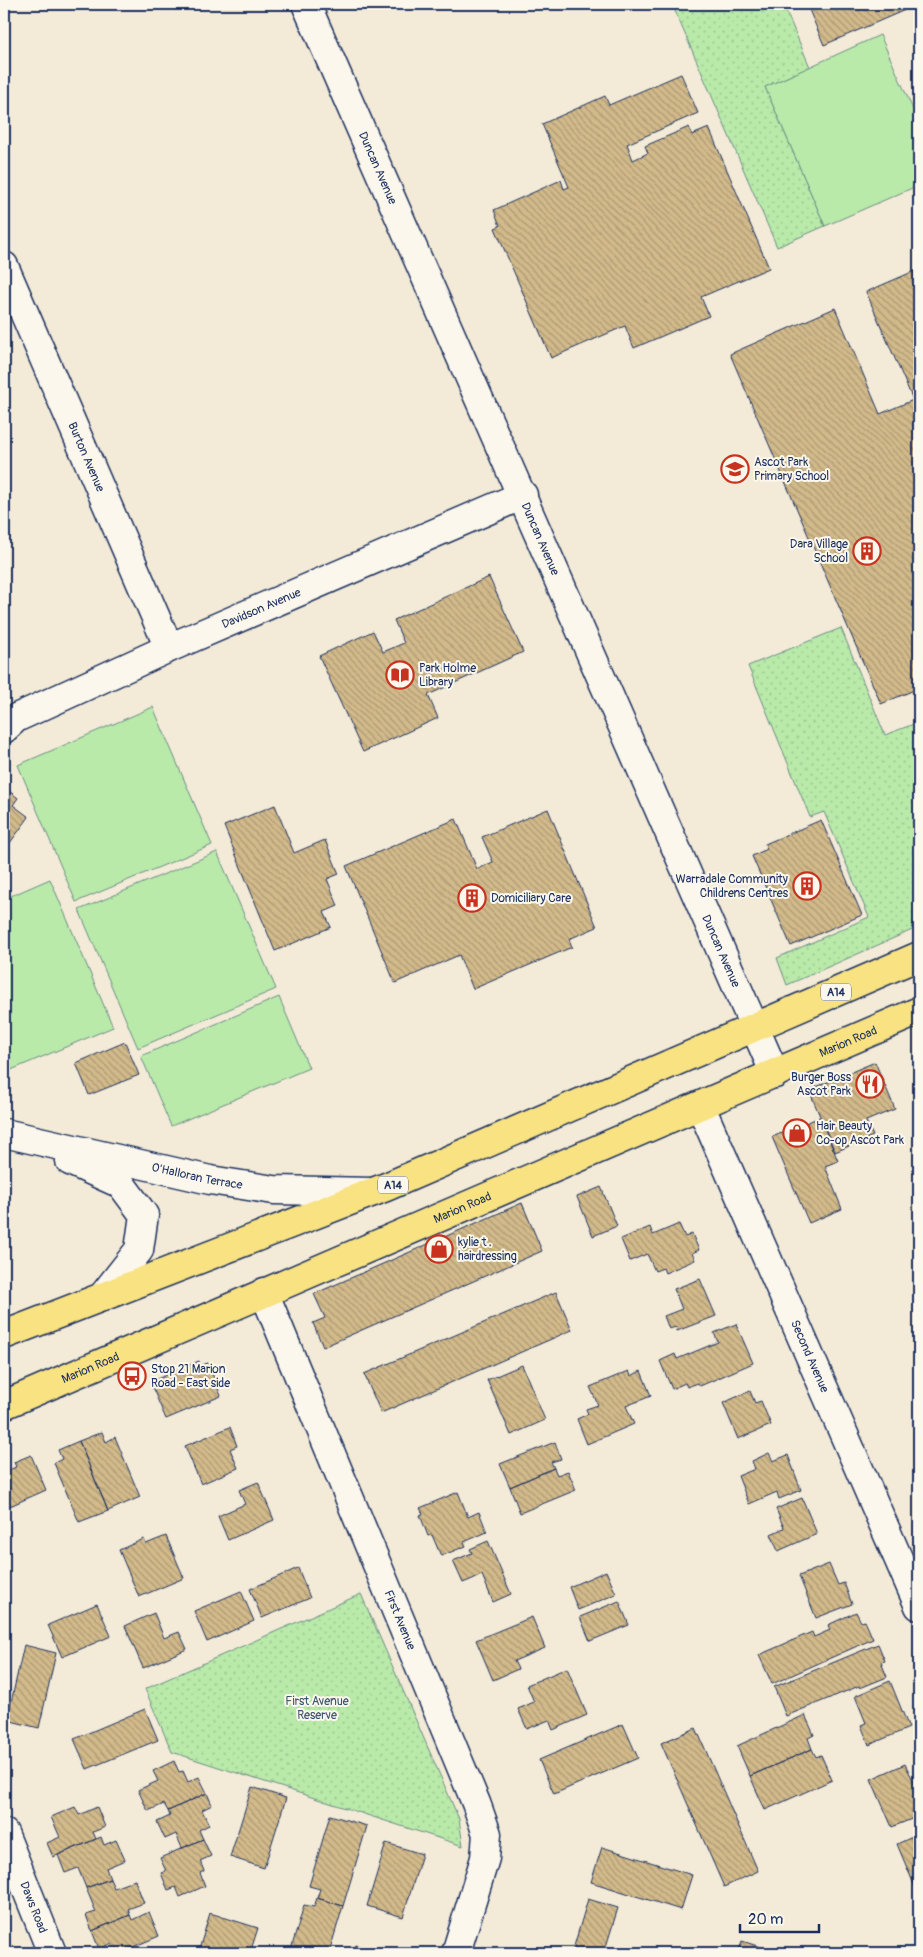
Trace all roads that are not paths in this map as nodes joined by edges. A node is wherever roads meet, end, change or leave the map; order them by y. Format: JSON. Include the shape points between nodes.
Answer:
{"nodes":[{"id":1,"x":306,"y":4,"type":"edge"},
{"id":2,"x":4,"y":266,"type":"edge"},
{"id":3,"x":523,"y":495,"type":"junction"},
{"id":4,"x":169,"y":648,"type":"junction"},
{"id":5,"x":4,"y":729,"type":"edge"},
{"id":6,"x":919,"y":956,"type":"edge"},
{"id":7,"x":919,"y":1011,"type":"edge"},
{"id":8,"x":753,"y":1028,"type":"junction"},
{"id":9,"x":775,"y":1074,"type":"junction"},
{"id":10,"x":701,"y":1107,"type":"junction"},
{"id":11,"x":14,"y":1136,"type":"edge"},
{"id":12,"x":373,"y":1192,"type":"junction"},
{"id":13,"x":264,"y":1292,"type":"junction"},
{"id":14,"x":102,"y":1297,"type":"junction"},
{"id":15,"x":4,"y":1335,"type":"edge"},
{"id":16,"x":4,"y":1405,"type":"edge"},
{"id":17,"x":919,"y":1606,"type":"edge"},
{"id":18,"x":4,"y":1833,"type":"edge"},
{"id":19,"x":52,"y":1953,"type":"edge"},
{"id":20,"x":456,"y":1953,"type":"edge"}],
"edges":[{"from":1,"to":3,"type":"street","name":"Duncan Avenue"},
{"from":2,"to":4,"type":"street","name":"Burton Avenue"},
{"from":3,"to":4,"type":"street","name":"Davidson Avenue"},
{"from":3,"to":8,"type":"street","name":"Duncan Avenue"},
{"from":4,"to":5,"type":"street","name":"Davidson Avenue","via":[[16,718]]},
{"from":6,"to":8,"type":"main road","number":"A14"},
{"from":7,"to":9,"type":"main road","name":"Marion Road"},
{"from":8,"to":9,"type":"street","name":"Duncan Avenue"},
{"from":8,"to":12,"type":"main road","number":"A14"},
{"from":9,"to":10,"type":"main road","name":"Marion Road"},
{"from":10,"to":13,"type":"main road","name":"Marion Road"},
{"from":10,"to":17,"type":"street","name":"Second Avenue"},
{"from":11,"to":12,"type":"street","name":"O'Halloran Terrace","via":[[256,1188]]},
{"from":11,"to":14,"type":"street","name":"O'Halloran Terrace","via":[[121,1184],[144,1215],[139,1250]]},
{"from":12,"to":14,"type":"main road","number":"A14"},
{"from":13,"to":16,"type":"main road","name":"Marion Road"},
{"from":13,"to":20,"type":"street","name":"First Avenue","via":[[487,1834],[485,1858]]},
{"from":14,"to":15,"type":"main road","number":"A14"},
{"from":18,"to":19,"type":"street","name":"Daws Road"}]}
